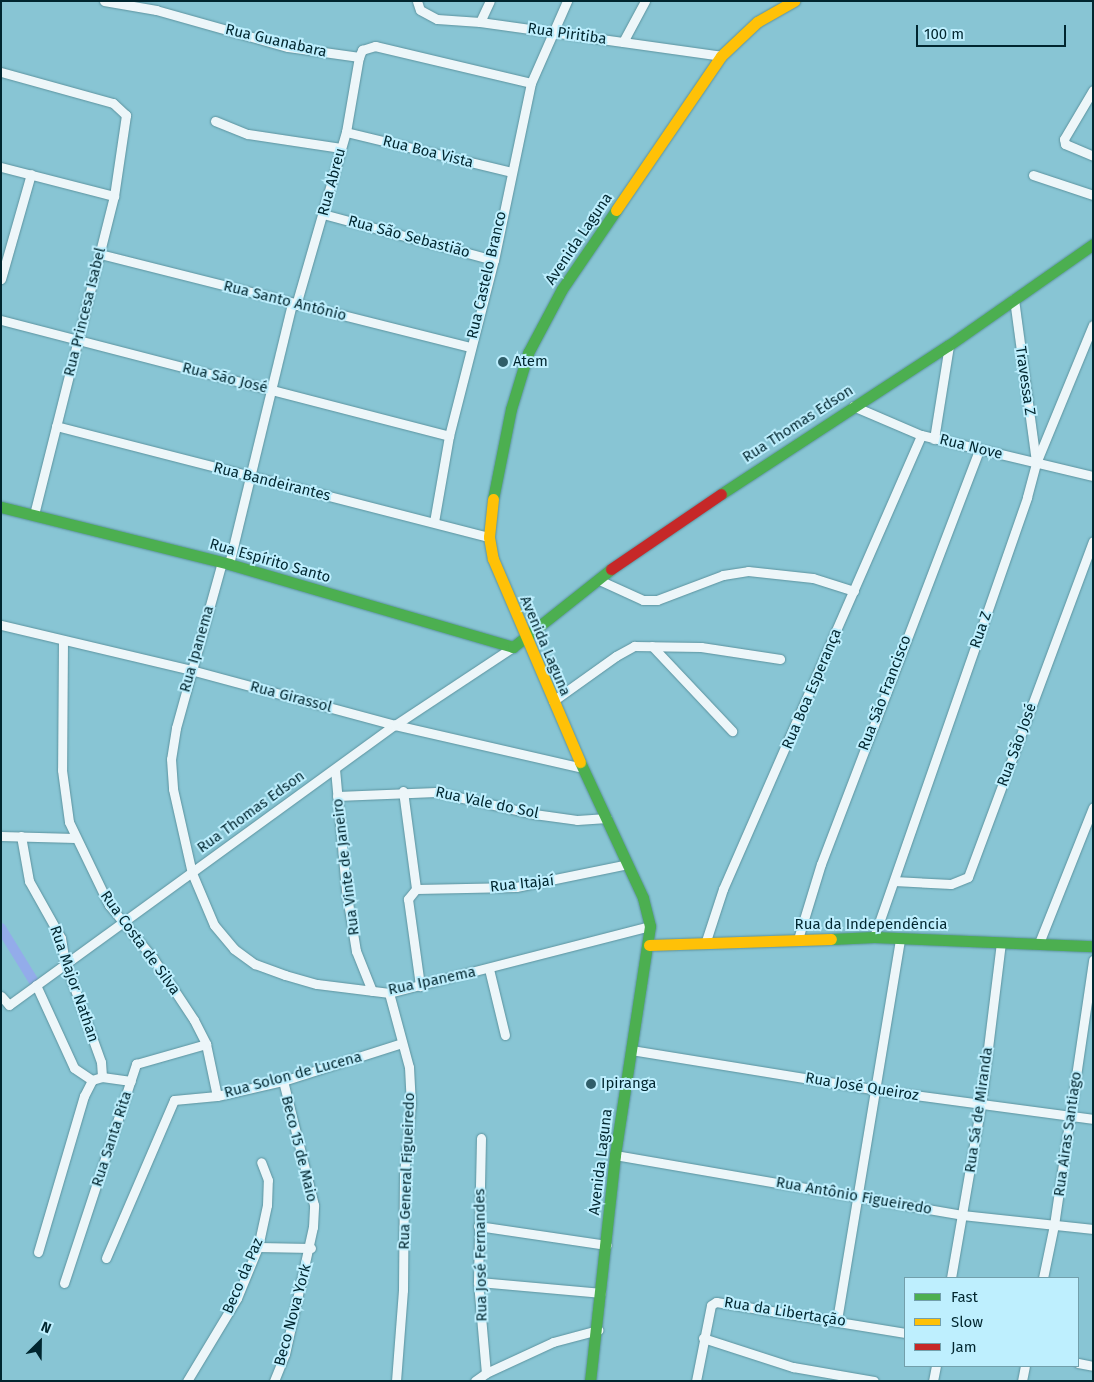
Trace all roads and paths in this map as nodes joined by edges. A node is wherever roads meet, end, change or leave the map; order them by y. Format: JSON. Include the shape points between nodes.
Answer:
{"nodes":[{"id":1,"x":104,"y":1,"type":"edge"},
{"id":2,"x":490,"y":1,"type":"edge"},
{"id":3,"x":568,"y":1,"type":"edge"},
{"id":4,"x":645,"y":1,"type":"edge"},
{"id":5,"x":794,"y":1,"type":"edge"},
{"id":6,"x":417,"y":3,"type":"edge"},
{"id":7,"x":480,"y":22,"type":"junction"},
{"id":8,"x":553,"y":32,"type":"junction"},
{"id":9,"x":623,"y":42,"type":"junction"},
{"id":10,"x":722,"y":56,"type":"junction"},
{"id":11,"x":359,"y":57,"type":"junction"},
{"id":12,"x":1,"y":72,"type":"edge"},
{"id":13,"x":531,"y":83,"type":"junction"},
{"id":14,"x":1093,"y":90,"type":"edge"},
{"id":15,"x":215,"y":121,"type":"dead end"},
{"id":16,"x":346,"y":132,"type":"junction"},
{"id":17,"x":341,"y":148,"type":"junction"},
{"id":18,"x":1093,"y":156,"type":"edge"},
{"id":19,"x":1,"y":166,"type":"edge"},
{"id":20,"x":510,"y":172,"type":"junction"},
{"id":21,"x":31,"y":174,"type":"junction"},
{"id":22,"x":1033,"y":175,"type":"dead end"},
{"id":23,"x":1093,"y":195,"type":"edge"},
{"id":24,"x":114,"y":196,"type":"junction"},
{"id":25,"x":324,"y":214,"type":"junction"},
{"id":26,"x":1093,"y":244,"type":"edge"},
{"id":27,"x":100,"y":254,"type":"junction"},
{"id":28,"x":494,"y":260,"type":"junction"},
{"id":29,"x":1,"y":279,"type":"edge"},
{"id":30,"x":1014,"y":299,"type":"junction"},
{"id":31,"x":294,"y":304,"type":"junction"},
{"id":32,"x":1,"y":320,"type":"edge"},
{"id":33,"x":1093,"y":325,"type":"edge"},
{"id":34,"x":78,"y":342,"type":"junction"},
{"id":35,"x":949,"y":345,"type":"junction"},
{"id":36,"x":470,"y":347,"type":"junction"},
{"id":37,"x":271,"y":390,"type":"junction"},
{"id":38,"x":853,"y":406,"type":"junction"},
{"id":39,"x":56,"y":426,"type":"junction"},
{"id":40,"x":920,"y":435,"type":"junction"},
{"id":41,"x":449,"y":436,"type":"junction"},
{"id":42,"x":934,"y":439,"type":"junction"},
{"id":43,"x":979,"y":450,"type":"junction"},
{"id":44,"x":1036,"y":463,"type":"junction"},
{"id":45,"x":1093,"y":476,"type":"edge"},
{"id":46,"x":251,"y":478,"type":"junction"},
{"id":47,"x":1,"y":507,"type":"edge"},
{"id":48,"x":34,"y":515,"type":"junction"},
{"id":49,"x":434,"y":522,"type":"junction"},
{"id":50,"x":489,"y":537,"type":"junction"},
{"id":51,"x":1093,"y":540,"type":"edge"},
{"id":52,"x":225,"y":563,"type":"junction"},
{"id":53,"x":599,"y":580,"type":"junction"},
{"id":54,"x":854,"y":591,"type":"junction"},
{"id":55,"x":1,"y":625,"type":"edge"},
{"id":56,"x":526,"y":638,"type":"junction"},
{"id":57,"x":63,"y":640,"type":"junction"},
{"id":58,"x":652,"y":646,"type":"junction"},
{"id":59,"x":513,"y":647,"type":"junction"},
{"id":60,"x":780,"y":659,"type":"dead end"},
{"id":61,"x":191,"y":670,"type":"junction"},
{"id":62,"x":553,"y":701,"type":"junction"},
{"id":63,"x":395,"y":724,"type":"junction"},
{"id":64,"x":732,"y":731,"type":"dead end"},
{"id":65,"x":582,"y":768,"type":"junction"},
{"id":66,"x":335,"y":769,"type":"junction"},
{"id":67,"x":403,"y":791,"type":"junction"},
{"id":68,"x":337,"y":796,"type":"junction"},
{"id":69,"x":1093,"y":807,"type":"edge"},
{"id":70,"x":607,"y":818,"type":"junction"},
{"id":71,"x":1,"y":836,"type":"edge"},
{"id":72,"x":21,"y":836,"type":"junction"},
{"id":73,"x":75,"y":838,"type":"junction"},
{"id":74,"x":628,"y":864,"type":"junction"},
{"id":75,"x":192,"y":873,"type":"junction"},
{"id":76,"x":894,"y":881,"type":"junction"},
{"id":77,"x":416,"y":889,"type":"junction"},
{"id":78,"x":123,"y":920,"type":"junction"},
{"id":79,"x":650,"y":926,"type":"junction"},
{"id":80,"x":874,"y":937,"type":"junction"},
{"id":81,"x":900,"y":938,"type":"junction"},
{"id":82,"x":798,"y":939,"type":"junction"},
{"id":83,"x":1001,"y":942,"type":"junction"},
{"id":84,"x":1038,"y":943,"type":"junction"},
{"id":85,"x":704,"y":944,"type":"junction"},
{"id":86,"x":649,"y":945,"type":"junction"},
{"id":87,"x":1093,"y":946,"type":"edge"},
{"id":88,"x":1093,"y":960,"type":"edge"},
{"id":89,"x":65,"y":962,"type":"junction"},
{"id":90,"x":489,"y":969,"type":"junction"},
{"id":91,"x":36,"y":985,"type":"junction"},
{"id":92,"x":420,"y":986,"type":"junction"},
{"id":93,"x":372,"y":991,"type":"junction"},
{"id":94,"x":389,"y":993,"type":"junction"},
{"id":95,"x":1,"y":996,"type":"edge"},
{"id":96,"x":505,"y":1035,"type":"dead end"},
{"id":97,"x":402,"y":1043,"type":"junction"},
{"id":98,"x":206,"y":1044,"type":"junction"},
{"id":99,"x":631,"y":1050,"type":"junction"},
{"id":100,"x":102,"y":1077,"type":"junction"},
{"id":101,"x":92,"y":1080,"type":"junction"},
{"id":102,"x":131,"y":1081,"type":"junction"},
{"id":103,"x":283,"y":1081,"type":"junction"},
{"id":104,"x":876,"y":1090,"type":"junction"},
{"id":105,"x":217,"y":1096,"type":"junction"},
{"id":106,"x":981,"y":1105,"type":"junction"},
{"id":107,"x":1071,"y":1116,"type":"junction"},
{"id":108,"x":1093,"y":1119,"type":"edge"},
{"id":109,"x":481,"y":1138,"type":"dead end"},
{"id":110,"x":615,"y":1155,"type":"junction"},
{"id":111,"x":261,"y":1162,"type":"dead end"},
{"id":112,"x":858,"y":1196,"type":"junction"},
{"id":113,"x":962,"y":1215,"type":"junction"},
{"id":114,"x":1054,"y":1225,"type":"junction"},
{"id":115,"x":478,"y":1226,"type":"junction"},
{"id":116,"x":1093,"y":1229,"type":"edge"},
{"id":117,"x":607,"y":1245,"type":"junction"},
{"id":118,"x":258,"y":1248,"type":"junction"},
{"id":119,"x":311,"y":1248,"type":"junction"},
{"id":120,"x":38,"y":1252,"type":"dead end"},
{"id":121,"x":106,"y":1258,"type":"dead end"},
{"id":122,"x":951,"y":1277,"type":"edge"},
{"id":123,"x":1043,"y":1277,"type":"edge"},
{"id":124,"x":478,"y":1282,"type":"junction"},
{"id":125,"x":64,"y":1284,"type":"dead end"},
{"id":126,"x":601,"y":1293,"type":"junction"},
{"id":127,"x":837,"y":1320,"type":"junction"},
{"id":128,"x":598,"y":1330,"type":"junction"},
{"id":129,"x":904,"y":1333,"type":"edge"},
{"id":130,"x":703,"y":1338,"type":"junction"},
{"id":131,"x":1079,"y":1363,"type":"edge"},
{"id":132,"x":1093,"y":1366,"type":"edge"},
{"id":133,"x":936,"y":1367,"type":"edge"},
{"id":134,"x":1025,"y":1367,"type":"edge"},
{"id":135,"x":486,"y":1373,"type":"junction"},
{"id":136,"x":187,"y":1381,"type":"edge"},
{"id":137,"x":274,"y":1381,"type":"edge"},
{"id":138,"x":396,"y":1381,"type":"edge"},
{"id":139,"x":475,"y":1381,"type":"edge"},
{"id":140,"x":590,"y":1381,"type":"edge"},
{"id":141,"x":696,"y":1381,"type":"edge"},
{"id":142,"x":874,"y":1381,"type":"edge"},
{"id":143,"x":933,"y":1381,"type":"edge"},
{"id":144,"x":1022,"y":1381,"type":"edge"}],
"edges":[{"from":1,"to":11,"type":"street","name":"Rua Guanabara","via":[[156,10],[288,47]]},
{"from":2,"to":7,"type":"street"},
{"from":3,"to":8,"type":"street","name":"Rua Castelo Branco"},
{"from":4,"to":9,"type":"street"},
{"from":5,"to":10,"type":"street","name":"Avenida Laguna","via":[[757,22]]},
{"from":6,"to":7,"type":"street","name":"Rua Piritiba","via":[[420,10],[437,19]]},
{"from":7,"to":8,"type":"street","name":"Rua Piritiba"},
{"from":8,"to":9,"type":"street","name":"Rua Piritiba"},
{"from":8,"to":13,"type":"street","name":"Rua Castelo Branco"},
{"from":9,"to":10,"type":"street","name":"Rua Piritiba"},
{"from":10,"to":50,"type":"street","name":"Avenida Laguna","via":[[562,289],[541,326],[528,354],[511,409],[494,486]]},
{"from":11,"to":13,"type":"street","via":[[367,46],[375,46]]},
{"from":11,"to":16,"type":"street","name":"Rua Abreu"},
{"from":12,"to":24,"type":"street","name":"Rua Princesa Isabel","via":[[113,103],[120,108],[126,115],[126,127]]},
{"from":13,"to":20,"type":"street","name":"Rua Castelo Branco"},
{"from":14,"to":18,"type":"street","via":[[1064,138],[1071,147]]},
{"from":15,"to":17,"type":"street","via":[[248,134]]},
{"from":16,"to":17,"type":"street","name":"Rua Abreu"},
{"from":16,"to":20,"type":"street","name":"Rua Boa Vista"},
{"from":17,"to":25,"type":"street","name":"Rua Abreu"},
{"from":19,"to":21,"type":"street"},
{"from":20,"to":28,"type":"street","name":"Rua Castelo Branco"},
{"from":21,"to":24,"type":"street"},
{"from":21,"to":29,"type":"street"},
{"from":22,"to":23,"type":"street"},
{"from":24,"to":27,"type":"street","name":"Rua Princesa Isabel"},
{"from":25,"to":28,"type":"street","name":"Rua São Sebastião"},
{"from":25,"to":31,"type":"street","name":"Rua Abreu"},
{"from":26,"to":30,"type":"street","name":"Rua Thomas Edson"},
{"from":27,"to":31,"type":"street","name":"Rua Santo Antônio"},
{"from":27,"to":34,"type":"street","name":"Rua Princesa Isabel"},
{"from":28,"to":36,"type":"street","name":"Rua Castelo Branco"},
{"from":30,"to":35,"type":"street","name":"Rua Thomas Edson"},
{"from":30,"to":44,"type":"street","name":"Travessa Z"},
{"from":31,"to":36,"type":"street","name":"Rua Santo Antônio"},
{"from":31,"to":37,"type":"street","name":"Rua Abreu"},
{"from":32,"to":34,"type":"street","name":"Rua São José"},
{"from":33,"to":44,"type":"street","name":"Rua Z"},
{"from":34,"to":37,"type":"street","name":"Rua São José"},
{"from":34,"to":39,"type":"street","name":"Rua Princesa Isabel"},
{"from":35,"to":38,"type":"street","name":"Rua Thomas Edson"},
{"from":35,"to":42,"type":"street"},
{"from":36,"to":41,"type":"street","name":"Rua Castelo Branco"},
{"from":37,"to":41,"type":"street","name":"Rua São José"},
{"from":37,"to":46,"type":"street","name":"Rua Abreu"},
{"from":38,"to":40,"type":"street","name":"Rua Nove"},
{"from":38,"to":53,"type":"street","name":"Rua Thomas Edson","via":[[631,553]]},
{"from":39,"to":46,"type":"street","name":"Rua Bandeirantes"},
{"from":39,"to":48,"type":"street","name":"Rua Princesa Isabel"},
{"from":40,"to":42,"type":"street","name":"Rua Nove"},
{"from":40,"to":54,"type":"street","name":"Rua Boa Esperança"},
{"from":41,"to":49,"type":"street","name":"Rua Castelo Branco"},
{"from":42,"to":43,"type":"street","name":"Rua Nove"},
{"from":43,"to":44,"type":"street","name":"Rua Nove"},
{"from":43,"to":82,"type":"street","name":"Rua São Francisco","via":[[821,864]]},
{"from":44,"to":45,"type":"street","name":"Rua Nove"},
{"from":44,"to":76,"type":"street","name":"Rua Z"},
{"from":46,"to":49,"type":"street","name":"Rua Bandeirantes"},
{"from":46,"to":52,"type":"street","name":"Rua Abreu"},
{"from":47,"to":48,"type":"street","name":"Rua Espírito Santo"},
{"from":48,"to":52,"type":"street","name":"Rua Espírito Santo"},
{"from":49,"to":50,"type":"street","name":"Rua Bandeirantes"},
{"from":50,"to":56,"type":"street","name":"Avenida Laguna","via":[[493,559]]},
{"from":51,"to":76,"type":"street","name":"Rua São José","via":[[968,876],[951,884]]},
{"from":52,"to":59,"type":"street","name":"Rua Espírito Santo"},
{"from":52,"to":61,"type":"street","name":"Rua Ipanema"},
{"from":53,"to":54,"type":"street","via":[[643,600],[657,600],[723,576],[748,571],[813,578]]},
{"from":53,"to":56,"type":"street","name":"Rua Thomas Edson"},
{"from":54,"to":85,"type":"street","name":"Rua Boa Esperança","via":[[723,888]]},
{"from":55,"to":57,"type":"street","name":"Rua Girassol"},
{"from":56,"to":59,"type":"street"},
{"from":56,"to":62,"type":"street","name":"Avenida Laguna"},
{"from":57,"to":61,"type":"street","name":"Rua Girassol"},
{"from":57,"to":73,"type":"street","name":"Rua Costa de Silva","via":[[63,797]]},
{"from":58,"to":60,"type":"street","via":[[737,651]]},
{"from":58,"to":62,"type":"street","via":[[634,646],[616,656]]},
{"from":58,"to":64,"type":"street"},
{"from":59,"to":63,"type":"street","name":"Rua Thomas Edson"},
{"from":61,"to":63,"type":"street","name":"Rua Girassol"},
{"from":61,"to":75,"type":"street","name":"Rua Ipanema","via":[[171,759],[172,789]]},
{"from":62,"to":65,"type":"street","name":"Avenida Laguna"},
{"from":63,"to":65,"type":"street","name":"Rua Girassol"},
{"from":63,"to":66,"type":"street","name":"Rua Thomas Edson"},
{"from":65,"to":70,"type":"street","name":"Avenida Laguna"},
{"from":66,"to":68,"type":"street","name":"Rua Vinte de Janeiro"},
{"from":66,"to":75,"type":"street","name":"Rua Thomas Edson"},
{"from":67,"to":68,"type":"street","name":"Rua Vale do Sol"},
{"from":67,"to":70,"type":"street","name":"Rua Vale do Sol","via":[[436,792],[569,818]]},
{"from":67,"to":77,"type":"street"},
{"from":68,"to":93,"type":"street","name":"Rua Vinte de Janeiro","via":[[346,890],[356,951]]},
{"from":69,"to":84,"type":"street"},
{"from":70,"to":74,"type":"street","name":"Avenida Laguna"},
{"from":71,"to":72,"type":"street"},
{"from":72,"to":73,"type":"street"},
{"from":72,"to":89,"type":"street","name":"Rua Major Nathan","via":[[29,881],[61,938]]},
{"from":73,"to":78,"type":"street","name":"Rua Costa de Silva","via":[[96,882]]},
{"from":74,"to":77,"type":"street","name":"Rua Itajaí","via":[[516,887]]},
{"from":74,"to":79,"type":"street","name":"Avenida Laguna","via":[[643,898]]},
{"from":75,"to":78,"type":"street","name":"Rua Thomas Edson"},
{"from":75,"to":93,"type":"street","name":"Rua Ipanema","via":[[214,925],[234,949],[255,964],[317,984]]},
{"from":76,"to":80,"type":"street","name":"Rua Z"},
{"from":77,"to":92,"type":"street","via":[[408,900]]},
{"from":78,"to":89,"type":"street","name":"Rua Thomas Edson"},
{"from":78,"to":98,"type":"street","name":"Rua Costa de Silva","via":[[153,958]]},
{"from":79,"to":86,"type":"street","name":"Avenida Laguna"},
{"from":79,"to":90,"type":"street","name":"Rua Ipanema"},
{"from":80,"to":81,"type":"street","name":"Rua da Independência"},
{"from":80,"to":82,"type":"street","name":"Rua da Independência"},
{"from":81,"to":83,"type":"street","name":"Rua da Independência"},
{"from":81,"to":104,"type":"street"},
{"from":82,"to":85,"type":"street","name":"Rua da Independência"},
{"from":83,"to":84,"type":"street","name":"Rua da Independência"},
{"from":83,"to":106,"type":"street","name":"Rua Sá de Miranda"},
{"from":84,"to":87,"type":"street","name":"Rua da Independência"},
{"from":85,"to":86,"type":"street","name":"Rua da Independência"},
{"from":86,"to":99,"type":"street","name":"Avenida Laguna"},
{"from":88,"to":107,"type":"street","name":"Rua Airas Santiago"},
{"from":89,"to":91,"type":"street","name":"Rua Thomas Edson"},
{"from":89,"to":100,"type":"street","name":"Rua Major Nathan","via":[[101,1062]]},
{"from":90,"to":92,"type":"street","name":"Rua Ipanema"},
{"from":90,"to":96,"type":"street"},
{"from":91,"to":95,"type":"street","name":"Rua Thomas Edson","via":[[10,1005]]},
{"from":91,"to":101,"type":"street","via":[[74,1068]]},
{"from":92,"to":94,"type":"street","name":"Rua Ipanema"},
{"from":93,"to":94,"type":"street","name":"Rua Ipanema"},
{"from":94,"to":97,"type":"street","name":"Rua General Figueiredo"},
{"from":97,"to":103,"type":"street","name":"Rua Solon de Lucena"},
{"from":97,"to":138,"type":"street","name":"Rua General Figueiredo","via":[[409,1068],[411,1103],[404,1175],[403,1290]]},
{"from":98,"to":102,"type":"street","name":"Rua Santa Rita","via":[[141,1060],[136,1064]]},
{"from":98,"to":105,"type":"street","name":"Rua Costa de Silva"},
{"from":99,"to":104,"type":"street","name":"Rua José Queiroz"},
{"from":99,"to":110,"type":"street","name":"Avenida Laguna"},
{"from":100,"to":101,"type":"street"},
{"from":100,"to":102,"type":"street"},
{"from":101,"to":120,"type":"street","via":[[84,1096]]},
{"from":102,"to":125,"type":"street","name":"Rua Santa Rita"},
{"from":103,"to":105,"type":"street","name":"Rua Solon de Lucena"},
{"from":103,"to":119,"type":"street","name":"Beco 15 de Maio","via":[[314,1205]]},
{"from":104,"to":106,"type":"street","name":"Rua José Queiroz"},
{"from":104,"to":112,"type":"street"},
{"from":105,"to":121,"type":"street","name":"Rua Solon de Lucena","via":[[171,1102]]},
{"from":106,"to":107,"type":"street","name":"Rua José Queiroz"},
{"from":106,"to":113,"type":"street","name":"Rua Sá de Miranda"},
{"from":107,"to":108,"type":"street","name":"Rua José Queiroz"},
{"from":107,"to":114,"type":"street","name":"Rua Airas Santiago"},
{"from":109,"to":115,"type":"street","name":"Rua José Fernandes"},
{"from":110,"to":112,"type":"street","name":"Rua Antônio Figueiredo"},
{"from":110,"to":117,"type":"street","name":"Avenida Laguna"},
{"from":111,"to":118,"type":"street","name":"Beco da Paz","via":[[268,1180],[267,1205]]},
{"from":112,"to":113,"type":"street","name":"Rua Antônio Figueiredo"},
{"from":112,"to":127,"type":"street"},
{"from":113,"to":114,"type":"street","name":"Rua Antônio Figueiredo"},
{"from":113,"to":122,"type":"street","name":"Rua Sá de Miranda"},
{"from":114,"to":116,"type":"street","name":"Rua Antônio Figueiredo"},
{"from":114,"to":123,"type":"street","name":"Rua Airas Santiago"},
{"from":115,"to":117,"type":"street"},
{"from":115,"to":124,"type":"street","name":"Rua José Fernandes"},
{"from":117,"to":126,"type":"street","name":"Avenida Laguna"},
{"from":118,"to":119,"type":"street"},
{"from":118,"to":136,"type":"street","name":"Beco da Paz","via":[[232,1306]]},
{"from":119,"to":137,"type":"street","name":"Beco Nova York"},
{"from":124,"to":126,"type":"street"},
{"from":124,"to":135,"type":"street","name":"Rua José Fernandes"},
{"from":126,"to":128,"type":"street","name":"Avenida Laguna"},
{"from":127,"to":129,"type":"street","name":"Rua da Libertação"},
{"from":127,"to":130,"type":"street","name":"Rua da Libertação","via":[[716,1302],[711,1305]]},
{"from":128,"to":135,"type":"street","via":[[553,1342]]},
{"from":128,"to":140,"type":"street","name":"Avenida Laguna"},
{"from":130,"to":141,"type":"street","name":"Rua da Libertação"},
{"from":130,"to":142,"type":"street","via":[[793,1367]]},
{"from":131,"to":132,"type":"street"},
{"from":133,"to":143,"type":"street"},
{"from":134,"to":144,"type":"street"},
{"from":135,"to":139,"type":"street"}]}
